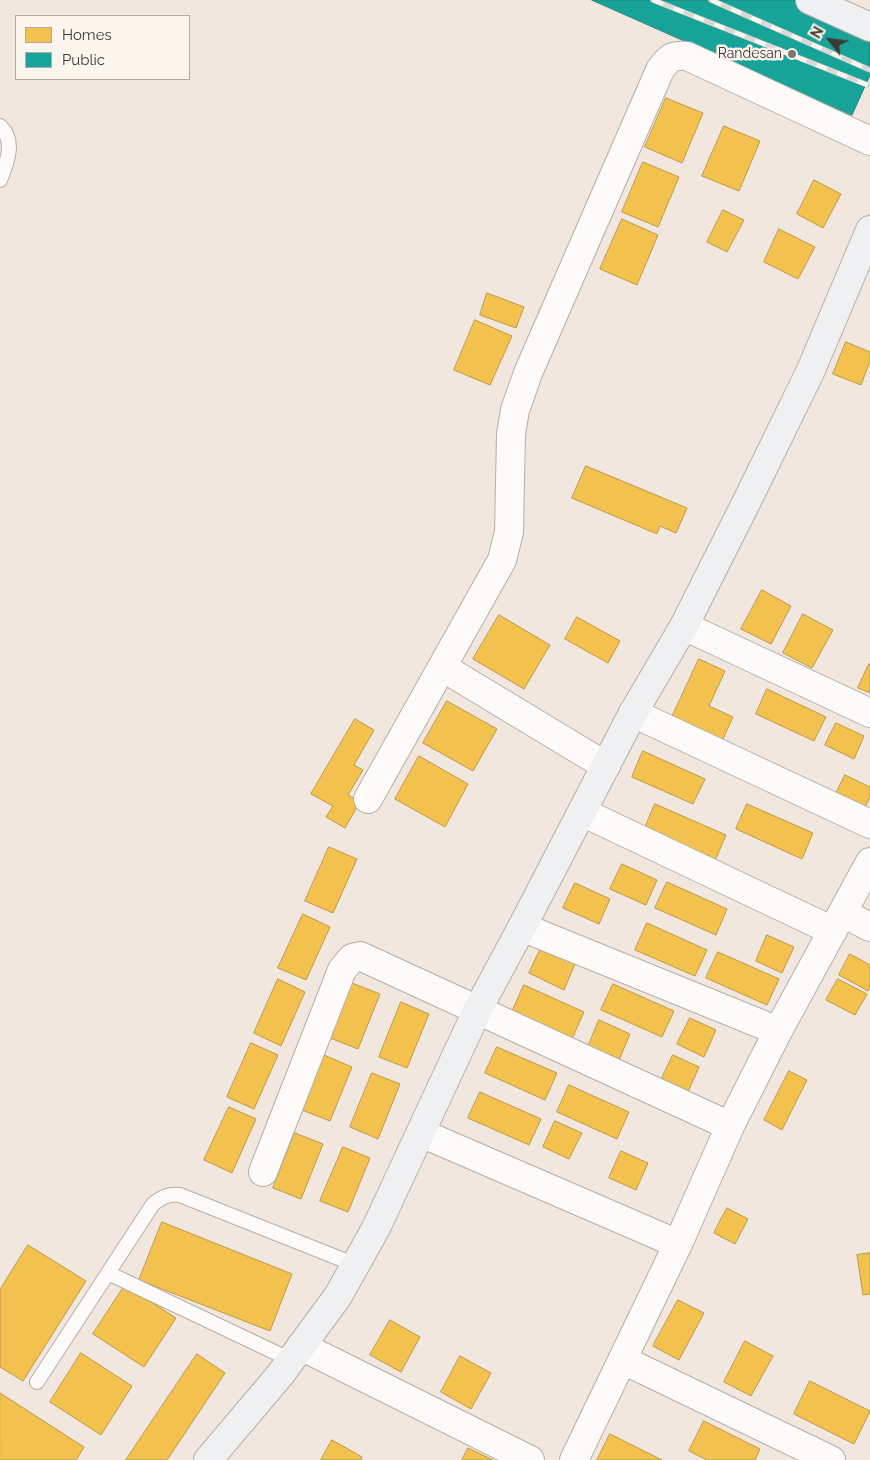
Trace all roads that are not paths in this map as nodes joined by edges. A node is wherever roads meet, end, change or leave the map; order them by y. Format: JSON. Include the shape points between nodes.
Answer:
{"nodes":[{"id":1,"x":810,"y":0,"type":"edge"},
{"id":2,"x":870,"y":27,"type":"edge"},
{"id":3,"x":0,"y":126,"type":"edge"},
{"id":4,"x":870,"y":141,"type":"edge"},
{"id":5,"x":0,"y":180,"type":"edge"},
{"id":6,"x":870,"y":230,"type":"edge"},
{"id":7,"x":684,"y":626,"type":"junction"},
{"id":8,"x":442,"y":667,"type":"junction"},
{"id":9,"x":633,"y":713,"type":"junction"},
{"id":10,"x":870,"y":714,"type":"edge"},
{"id":11,"x":606,"y":766,"type":"junction"},
{"id":12,"x":368,"y":799,"type":"dead end"},
{"id":13,"x":582,"y":812,"type":"junction"},
{"id":14,"x":870,"y":824,"type":"edge"},
{"id":15,"x":870,"y":862,"type":"edge"},
{"id":16,"x":838,"y":922,"type":"junction"},
{"id":17,"x":522,"y":927,"type":"junction"},
{"id":18,"x":870,"y":927,"type":"edge"},
{"id":19,"x":478,"y":1010,"type":"junction"},
{"id":20,"x":778,"y":1031,"type":"junction"},
{"id":21,"x":730,"y":1126,"type":"junction"},
{"id":22,"x":421,"y":1132,"type":"junction"},
{"id":23,"x":263,"y":1172,"type":"dead end"},
{"id":24,"x":678,"y":1244,"type":"junction"},
{"id":25,"x":356,"y":1265,"type":"junction"},
{"id":26,"x":108,"y":1273,"type":"junction"},
{"id":27,"x":296,"y":1353,"type":"junction"},
{"id":28,"x":623,"y":1360,"type":"junction"},
{"id":29,"x":37,"y":1382,"type":"dead end"},
{"id":30,"x":210,"y":1460,"type":"edge"},
{"id":31,"x":530,"y":1460,"type":"edge"},
{"id":32,"x":574,"y":1460,"type":"edge"},
{"id":33,"x":831,"y":1460,"type":"edge"}],
"edges":[{"from":1,"to":2,"type":"street"},
{"from":3,"to":5,"type":"lane","via":[[10,146]]},
{"from":4,"to":8,"type":"street","via":[[687,56],[676,55],[667,60],[528,373],[515,410],[511,434],[509,532],[502,560]]},
{"from":6,"to":7,"type":"street","via":[[811,370]]},
{"from":7,"to":9,"type":"street"},
{"from":7,"to":10,"type":"street"},
{"from":8,"to":11,"type":"street"},
{"from":8,"to":12,"type":"street"},
{"from":9,"to":11,"type":"street"},
{"from":9,"to":14,"type":"street"},
{"from":11,"to":13,"type":"street"},
{"from":13,"to":16,"type":"street"},
{"from":13,"to":17,"type":"street"},
{"from":15,"to":16,"type":"street"},
{"from":16,"to":18,"type":"street"},
{"from":16,"to":20,"type":"street"},
{"from":17,"to":19,"type":"street"},
{"from":17,"to":20,"type":"street"},
{"from":19,"to":21,"type":"street"},
{"from":19,"to":22,"type":"street"},
{"from":19,"to":23,"type":"street","via":[[360,956],[352,958],[342,970]]},
{"from":20,"to":21,"type":"street"},
{"from":21,"to":24,"type":"street"},
{"from":22,"to":24,"type":"street"},
{"from":22,"to":25,"type":"street"},
{"from":24,"to":28,"type":"street"},
{"from":25,"to":26,"type":"lane","via":[[171,1194],[153,1204]]},
{"from":25,"to":27,"type":"street","via":[[338,1296]]},
{"from":26,"to":27,"type":"lane"},
{"from":26,"to":29,"type":"lane"},
{"from":27,"to":30,"type":"street"},
{"from":27,"to":31,"type":"street"},
{"from":28,"to":32,"type":"street"},
{"from":28,"to":33,"type":"street"}]}
